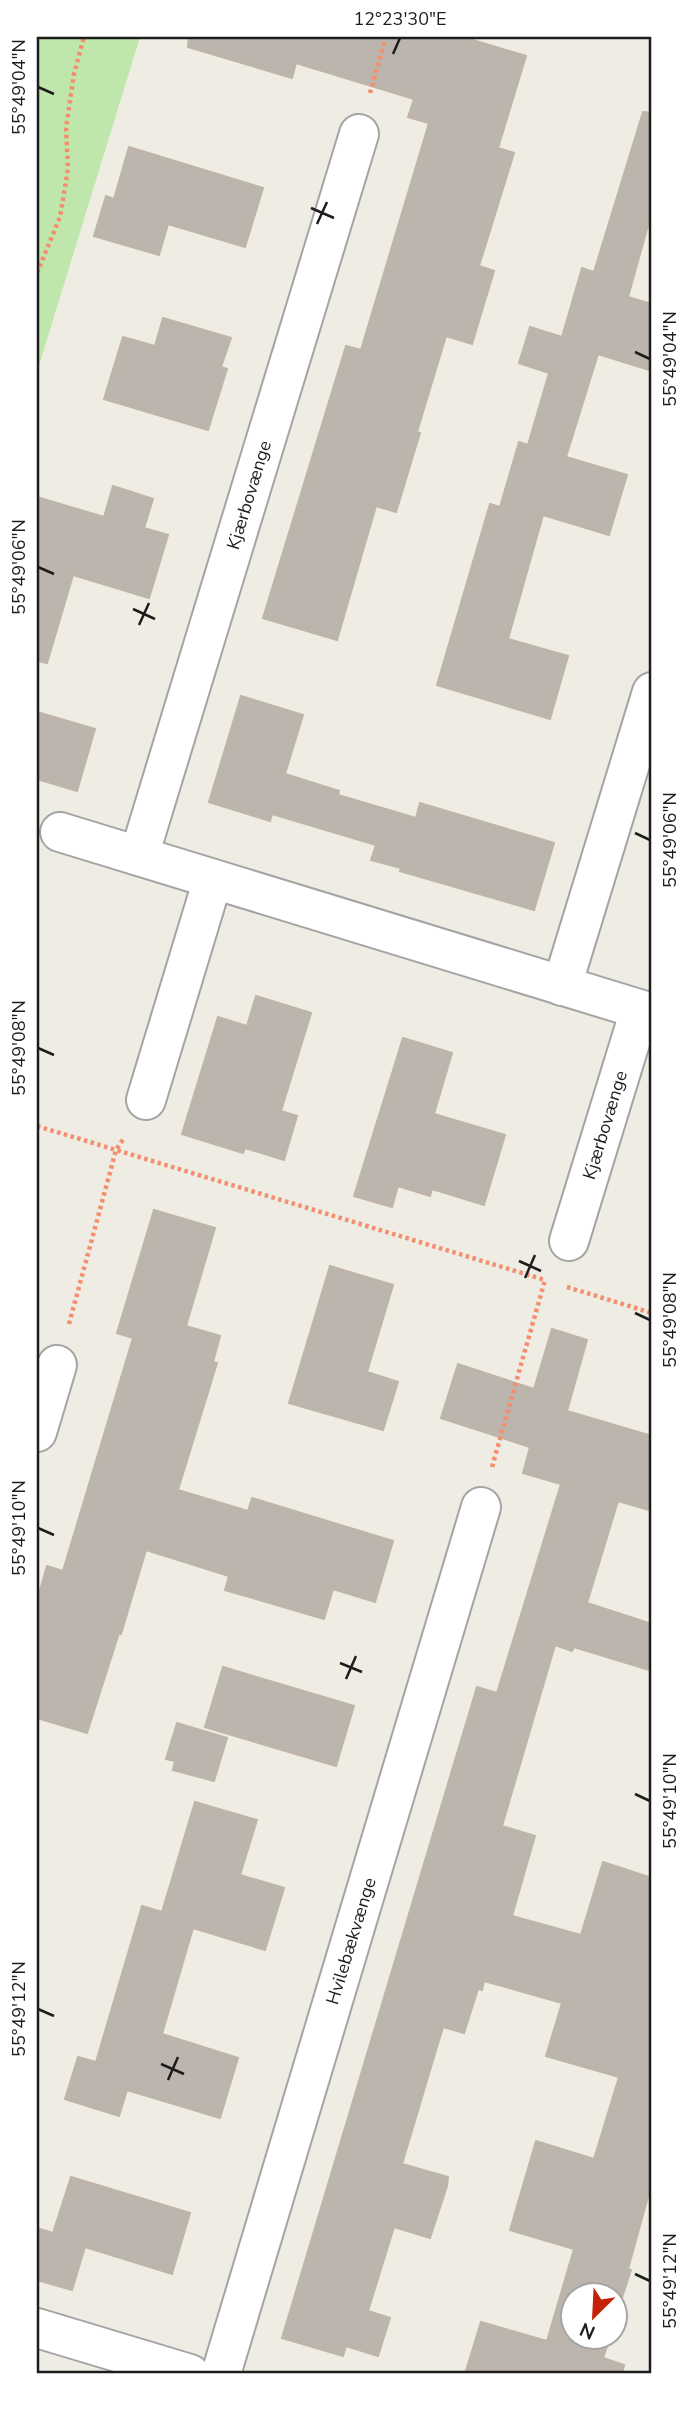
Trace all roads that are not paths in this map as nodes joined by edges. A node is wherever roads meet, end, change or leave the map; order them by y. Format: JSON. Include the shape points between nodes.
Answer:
{"nodes":[{"id":1,"x":359,"y":134,"type":"road end"},
{"id":2,"x":652,"y":692,"type":"edge"},
{"id":3,"x":60,"y":832,"type":"dead end"},
{"id":4,"x":139,"y":856,"type":"junction"},
{"id":5,"x":213,"y":879,"type":"junction"},
{"id":6,"x":562,"y":986,"type":"junction"},
{"id":7,"x":646,"y":1011,"type":"edge"},
{"id":8,"x":146,"y":1100,"type":"dead end"},
{"id":9,"x":569,"y":1241,"type":"dead end"},
{"id":10,"x":57,"y":1365,"type":"road end"},
{"id":11,"x":37,"y":1432,"type":"edge"},
{"id":12,"x":481,"y":1507,"type":"road end"},
{"id":13,"x":37,"y":2328,"type":"edge"},
{"id":14,"x":190,"y":2374,"type":"edge"},
{"id":15,"x":221,"y":2374,"type":"edge"}],
"edges":[{"from":1,"to":4,"type":"street","name":"Kjærbovænge"},
{"from":2,"to":6,"type":"street"},
{"from":3,"to":4,"type":"street","name":"Kjærbovænge"},
{"from":4,"to":5,"type":"street","name":"Kjærbovænge"},
{"from":5,"to":6,"type":"street","name":"Kjærbovænge"},
{"from":5,"to":8,"type":"street"},
{"from":6,"to":7,"type":"street","name":"Kjærbovænge"},
{"from":7,"to":9,"type":"street","name":"Kjærbovænge"},
{"from":10,"to":11,"type":"street"},
{"from":12,"to":15,"type":"street","name":"Hvilebækvænge"},
{"from":13,"to":14,"type":"street"}]}
